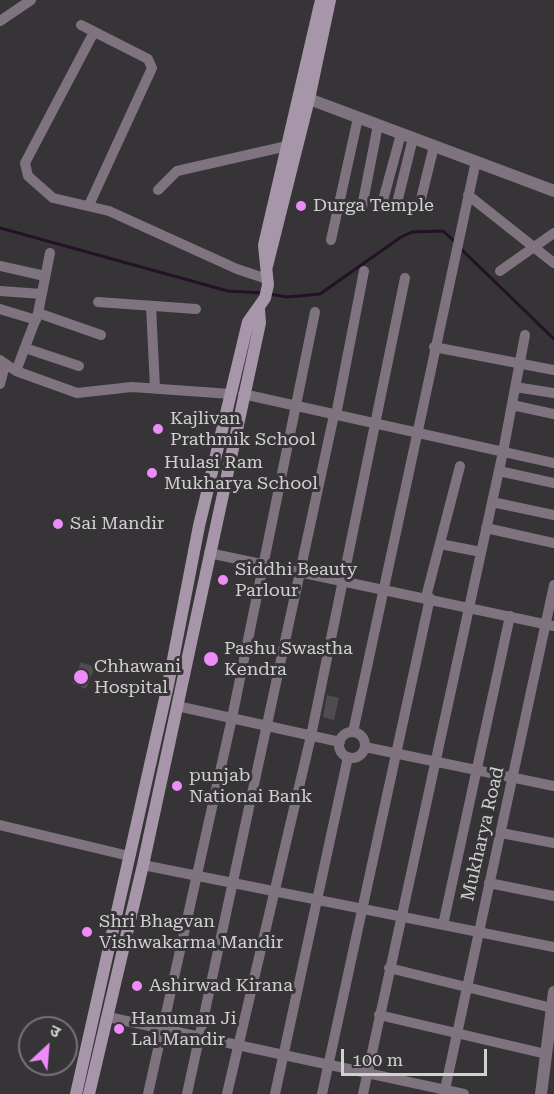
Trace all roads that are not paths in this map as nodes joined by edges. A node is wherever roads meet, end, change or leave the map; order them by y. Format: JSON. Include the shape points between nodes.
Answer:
{"nodes":[{"id":1,"x":31,"y":0,"type":"edge"},
{"id":2,"x":321,"y":0,"type":"edge"},
{"id":3,"x":330,"y":0,"type":"edge"},
{"id":4,"x":0,"y":21,"type":"edge"},
{"id":5,"x":81,"y":25,"type":"dead end"},
{"id":6,"x":94,"y":32,"type":"junction"},
{"id":7,"x":309,"y":99,"type":"junction"},
{"id":8,"x":358,"y":118,"type":"junction"},
{"id":9,"x":378,"y":125,"type":"junction"},
{"id":10,"x":401,"y":134,"type":"junction"},
{"id":11,"x":413,"y":138,"type":"junction"},
{"id":12,"x":286,"y":146,"type":"junction"},
{"id":13,"x":434,"y":146,"type":"junction"},
{"id":14,"x":476,"y":162,"type":"junction"},
{"id":15,"x":158,"y":190,"type":"dead end"},
{"id":16,"x":554,"y":191,"type":"edge"},
{"id":17,"x":468,"y":195,"type":"junction"},
{"id":18,"x":397,"y":203,"type":"dead end"},
{"id":19,"x":420,"y":203,"type":"dead end"},
{"id":20,"x":382,"y":204,"type":"dead end"},
{"id":21,"x":89,"y":206,"type":"junction"},
{"id":22,"x":362,"y":207,"type":"dead end"},
{"id":23,"x":554,"y":233,"type":"edge"},
{"id":24,"x":330,"y":240,"type":"dead end"},
{"id":25,"x":538,"y":249,"type":"junction"},
{"id":26,"x":50,"y":253,"type":"dead end"},
{"id":27,"x":554,"y":263,"type":"edge"},
{"id":28,"x":0,"y":266,"type":"edge"},
{"id":29,"x":364,"y":271,"type":"dead end"},
{"id":30,"x":500,"y":271,"type":"dead end"},
{"id":31,"x":45,"y":276,"type":"junction"},
{"id":32,"x":267,"y":278,"type":"junction"},
{"id":33,"x":405,"y":278,"type":"dead end"},
{"id":34,"x":0,"y":291,"type":"edge"},
{"id":35,"x":42,"y":294,"type":"junction"},
{"id":36,"x":98,"y":302,"type":"dead end"},
{"id":37,"x":151,"y":306,"type":"junction"},
{"id":38,"x":0,"y":309,"type":"edge"},
{"id":39,"x":196,"y":309,"type":"dead end"},
{"id":40,"x":315,"y":312,"type":"dead end"},
{"id":41,"x":37,"y":317,"type":"junction"},
{"id":42,"x":101,"y":335,"type":"dead end"},
{"id":43,"x":525,"y":335,"type":"dead end"},
{"id":44,"x":434,"y":347,"type":"junction"},
{"id":45,"x":25,"y":348,"type":"junction"},
{"id":46,"x":2,"y":362,"type":"edge"},
{"id":47,"x":519,"y":364,"type":"junction"},
{"id":48,"x":79,"y":366,"type":"dead end"},
{"id":49,"x":554,"y":370,"type":"edge"},
{"id":50,"x":16,"y":371,"type":"junction"},
{"id":51,"x":0,"y":384,"type":"edge"},
{"id":52,"x":515,"y":387,"type":"junction"},
{"id":53,"x":155,"y":388,"type":"junction"},
{"id":54,"x":554,"y":393,"type":"edge"},
{"id":55,"x":237,"y":394,"type":"junction"},
{"id":56,"x":512,"y":405,"type":"junction"},
{"id":57,"x":296,"y":406,"type":"junction"},
{"id":58,"x":554,"y":414,"type":"edge"},
{"id":59,"x":335,"y":415,"type":"junction"},
{"id":60,"x":376,"y":424,"type":"junction"},
{"id":61,"x":416,"y":432,"type":"junction"},
{"id":62,"x":503,"y":452,"type":"junction"},
{"id":63,"x":554,"y":463,"type":"edge"},
{"id":64,"x":460,"y":466,"type":"dead end"},
{"id":65,"x":499,"y":471,"type":"junction"},
{"id":66,"x":554,"y":483,"type":"edge"},
{"id":67,"x":492,"y":501,"type":"junction"},
{"id":68,"x":554,"y":515,"type":"edge"},
{"id":69,"x":486,"y":528,"type":"junction"},
{"id":70,"x":554,"y":543,"type":"edge"},
{"id":71,"x":440,"y":544,"type":"junction"},
{"id":72,"x":481,"y":552,"type":"junction"},
{"id":73,"x":209,"y":553,"type":"junction"},
{"id":74,"x":265,"y":564,"type":"junction"},
{"id":75,"x":302,"y":572,"type":"junction"},
{"id":76,"x":344,"y":580,"type":"junction"},
{"id":77,"x":383,"y":588,"type":"junction"},
{"id":78,"x":554,"y":589,"type":"edge"},
{"id":79,"x":428,"y":598,"type":"junction"},
{"id":80,"x":469,"y":607,"type":"junction"},
{"id":81,"x":510,"y":616,"type":"junction"},
{"id":82,"x":550,"y":625,"type":"edge"},
{"id":83,"x":177,"y":706,"type":"junction"},
{"id":84,"x":232,"y":718,"type":"junction"},
{"id":85,"x":269,"y":727,"type":"junction"},
{"id":86,"x":352,"y":732,"type":"junction"},
{"id":87,"x":311,"y":736,"type":"junction"},
{"id":88,"x":340,"y":742,"type":"junction"},
{"id":89,"x":365,"y":747,"type":"junction"},
{"id":90,"x":398,"y":754,"type":"junction"},
{"id":91,"x":348,"y":757,"type":"junction"},
{"id":92,"x":434,"y":762,"type":"junction"},
{"id":93,"x":477,"y":770,"type":"junction"},
{"id":94,"x":514,"y":778,"type":"junction"},
{"id":95,"x":554,"y":786,"type":"edge"},
{"id":96,"x":0,"y":825,"type":"edge"},
{"id":97,"x":501,"y":833,"type":"junction"},
{"id":98,"x":554,"y":843,"type":"edge"},
{"id":99,"x":129,"y":856,"type":"junction"},
{"id":100,"x":143,"y":865,"type":"junction"},
{"id":101,"x":198,"y":876,"type":"junction"},
{"id":102,"x":232,"y":883,"type":"junction"},
{"id":103,"x":489,"y":883,"type":"junction"},
{"id":104,"x":274,"y":891,"type":"junction"},
{"id":105,"x":554,"y":896,"type":"edge"},
{"id":106,"x":316,"y":899,"type":"junction"},
{"id":107,"x":364,"y":909,"type":"junction"},
{"id":108,"x":400,"y":916,"type":"junction"},
{"id":109,"x":443,"y":925,"type":"junction"},
{"id":110,"x":478,"y":932,"type":"junction"},
{"id":111,"x":554,"y":947,"type":"edge"},
{"id":112,"x":389,"y":968,"type":"junction"},
{"id":113,"x":466,"y":988,"type":"junction"},
{"id":114,"x":554,"y":992,"type":"edge"},
{"id":115,"x":552,"y":1008,"type":"junction"},
{"id":116,"x":379,"y":1015,"type":"junction"},
{"id":117,"x":108,"y":1017,"type":"junction"},
{"id":118,"x":162,"y":1029,"type":"junction"},
{"id":119,"x":456,"y":1034,"type":"junction"},
{"id":120,"x":200,"y":1037,"type":"junction"},
{"id":121,"x":238,"y":1045,"type":"junction"},
{"id":122,"x":546,"y":1054,"type":"junction"},
{"id":123,"x":284,"y":1055,"type":"junction"},
{"id":124,"x":329,"y":1065,"type":"junction"},
{"id":125,"x":367,"y":1073,"type":"junction"},
{"id":126,"x":444,"y":1092,"type":"edge"},
{"id":127,"x":76,"y":1094,"type":"edge"},
{"id":128,"x":89,"y":1094,"type":"edge"},
{"id":129,"x":148,"y":1094,"type":"edge"},
{"id":130,"x":187,"y":1094,"type":"edge"},
{"id":131,"x":227,"y":1094,"type":"edge"},
{"id":132,"x":275,"y":1094,"type":"edge"},
{"id":133,"x":322,"y":1094,"type":"edge"},
{"id":134,"x":363,"y":1094,"type":"edge"},
{"id":135,"x":464,"y":1094,"type":"edge"},
{"id":136,"x":541,"y":1094,"type":"edge"}],
"edges":[{"from":1,"to":4,"type":"street"},
{"from":2,"to":12,"type":"main road"},
{"from":3,"to":7,"type":"main road"},
{"from":5,"to":6,"type":"street"},
{"from":6,"to":21,"type":"street","via":[[148,59],[152,68]]},
{"from":6,"to":21,"type":"street","via":[[24,167],[48,195]]},
{"from":7,"to":8,"type":"street"},
{"from":7,"to":32,"type":"main road"},
{"from":8,"to":9,"type":"street"},
{"from":8,"to":24,"type":"street"},
{"from":9,"to":10,"type":"street"},
{"from":9,"to":22,"type":"street"},
{"from":10,"to":11,"type":"street"},
{"from":10,"to":20,"type":"street"},
{"from":11,"to":13,"type":"street"},
{"from":11,"to":18,"type":"street"},
{"from":12,"to":15,"type":"street","via":[[177,171]]},
{"from":12,"to":32,"type":"main road","via":[[264,245]]},
{"from":13,"to":14,"type":"street"},
{"from":13,"to":19,"type":"street"},
{"from":14,"to":16,"type":"street"},
{"from":14,"to":17,"type":"street"},
{"from":17,"to":25,"type":"street"},
{"from":17,"to":44,"type":"street"},
{"from":21,"to":32,"type":"street"},
{"from":23,"to":25,"type":"street"},
{"from":25,"to":27,"type":"street"},
{"from":25,"to":30,"type":"street"},
{"from":26,"to":31,"type":"street"},
{"from":28,"to":31,"type":"street"},
{"from":29,"to":59,"type":"street"},
{"from":31,"to":35,"type":"street"},
{"from":32,"to":55,"type":"main road","via":[[261,319]]},
{"from":33,"to":60,"type":"street"},
{"from":34,"to":35,"type":"street"},
{"from":35,"to":41,"type":"street"},
{"from":36,"to":37,"type":"street"},
{"from":37,"to":39,"type":"street"},
{"from":37,"to":53,"type":"street"},
{"from":38,"to":41,"type":"street"},
{"from":40,"to":57,"type":"street"},
{"from":41,"to":42,"type":"street"},
{"from":41,"to":45,"type":"street"},
{"from":43,"to":47,"type":"street"},
{"from":44,"to":47,"type":"street"},
{"from":44,"to":61,"type":"street"},
{"from":45,"to":48,"type":"street"},
{"from":45,"to":50,"type":"street"},
{"from":46,"to":50,"type":"street"},
{"from":46,"to":51,"type":"street"},
{"from":47,"to":49,"type":"street"},
{"from":47,"to":52,"type":"street"},
{"from":50,"to":53,"type":"street","via":[[77,393]]},
{"from":52,"to":54,"type":"street"},
{"from":52,"to":56,"type":"street"},
{"from":53,"to":55,"type":"street"},
{"from":55,"to":57,"type":"street"},
{"from":55,"to":73,"type":"main road"},
{"from":55,"to":99,"type":"main road","via":[[199,525]]},
{"from":56,"to":58,"type":"street"},
{"from":56,"to":62,"type":"street"},
{"from":57,"to":59,"type":"street"},
{"from":57,"to":74,"type":"street"},
{"from":59,"to":60,"type":"street"},
{"from":59,"to":75,"type":"street"},
{"from":60,"to":61,"type":"street"},
{"from":60,"to":76,"type":"street"},
{"from":61,"to":62,"type":"street"},
{"from":61,"to":77,"type":"street"},
{"from":62,"to":63,"type":"street"},
{"from":62,"to":65,"type":"street"},
{"from":64,"to":71,"type":"street"},
{"from":65,"to":66,"type":"street"},
{"from":65,"to":67,"type":"street"},
{"from":67,"to":68,"type":"street"},
{"from":67,"to":69,"type":"street"},
{"from":69,"to":70,"type":"street"},
{"from":69,"to":72,"type":"street"},
{"from":71,"to":72,"type":"street"},
{"from":71,"to":79,"type":"street"},
{"from":72,"to":80,"type":"street"},
{"from":73,"to":74,"type":"street"},
{"from":73,"to":83,"type":"main road"},
{"from":74,"to":75,"type":"street"},
{"from":74,"to":84,"type":"street"},
{"from":75,"to":76,"type":"street"},
{"from":75,"to":85,"type":"street"},
{"from":76,"to":77,"type":"street"},
{"from":76,"to":87,"type":"street"},
{"from":77,"to":79,"type":"street"},
{"from":77,"to":86,"type":"street"},
{"from":78,"to":82,"type":"street","name":"Mukharya Road"},
{"from":79,"to":80,"type":"street"},
{"from":79,"to":90,"type":"street"},
{"from":80,"to":81,"type":"street"},
{"from":80,"to":92,"type":"street"},
{"from":81,"to":82,"type":"street"},
{"from":81,"to":93,"type":"street"},
{"from":82,"to":94,"type":"street","name":"Mukharya Road"},
{"from":83,"to":84,"type":"street"},
{"from":83,"to":100,"type":"main road"},
{"from":84,"to":85,"type":"street"},
{"from":84,"to":101,"type":"street"},
{"from":85,"to":87,"type":"street"},
{"from":85,"to":102,"type":"street"},
{"from":86,"to":88,"type":"street"},
{"from":86,"to":89,"type":"street","via":[[363,739]]},
{"from":87,"to":88,"type":"street"},
{"from":87,"to":104,"type":"street"},
{"from":88,"to":91,"type":"street","via":[[341,751]]},
{"from":89,"to":90,"type":"street"},
{"from":89,"to":91,"type":"street","via":[[360,755]]},
{"from":90,"to":92,"type":"street"},
{"from":90,"to":107,"type":"street"},
{"from":91,"to":106,"type":"street"},
{"from":92,"to":93,"type":"street"},
{"from":92,"to":108,"type":"street"},
{"from":93,"to":94,"type":"street"},
{"from":93,"to":109,"type":"street"},
{"from":94,"to":95,"type":"street"},
{"from":94,"to":97,"type":"street","name":"Mukharya Road"},
{"from":96,"to":99,"type":"street"},
{"from":97,"to":98,"type":"street"},
{"from":97,"to":103,"type":"street","name":"Mukharya Road"},
{"from":99,"to":127,"type":"main road"},
{"from":100,"to":101,"type":"street"},
{"from":100,"to":117,"type":"main road"},
{"from":101,"to":102,"type":"street"},
{"from":101,"to":118,"type":"street"},
{"from":102,"to":104,"type":"street"},
{"from":102,"to":120,"type":"street"},
{"from":103,"to":105,"type":"street"},
{"from":103,"to":110,"type":"street","name":"Mukharya Road"},
{"from":104,"to":106,"type":"street"},
{"from":104,"to":121,"type":"street"},
{"from":106,"to":107,"type":"street"},
{"from":106,"to":123,"type":"street"},
{"from":107,"to":108,"type":"street"},
{"from":107,"to":124,"type":"street"},
{"from":108,"to":109,"type":"street"},
{"from":108,"to":112,"type":"street"},
{"from":109,"to":110,"type":"street"},
{"from":110,"to":111,"type":"street"},
{"from":110,"to":113,"type":"street","name":"Mukharya Road"},
{"from":112,"to":113,"type":"street"},
{"from":112,"to":116,"type":"street"},
{"from":113,"to":115,"type":"street"},
{"from":113,"to":119,"type":"street","name":"Mukharya Road"},
{"from":114,"to":115,"type":"street"},
{"from":115,"to":122,"type":"street"},
{"from":116,"to":119,"type":"street"},
{"from":116,"to":125,"type":"street"},
{"from":117,"to":118,"type":"street"},
{"from":117,"to":128,"type":"main road"},
{"from":118,"to":120,"type":"street"},
{"from":118,"to":129,"type":"street"},
{"from":119,"to":122,"type":"street"},
{"from":119,"to":126,"type":"street","name":"Mukharya Road"},
{"from":120,"to":121,"type":"street"},
{"from":120,"to":130,"type":"street"},
{"from":121,"to":123,"type":"street"},
{"from":121,"to":131,"type":"street"},
{"from":122,"to":136,"type":"street"},
{"from":123,"to":124,"type":"street"},
{"from":123,"to":132,"type":"street"},
{"from":124,"to":125,"type":"street"},
{"from":124,"to":133,"type":"street"},
{"from":125,"to":126,"type":"street"},
{"from":125,"to":134,"type":"street"},
{"from":126,"to":135,"type":"street"}]}
